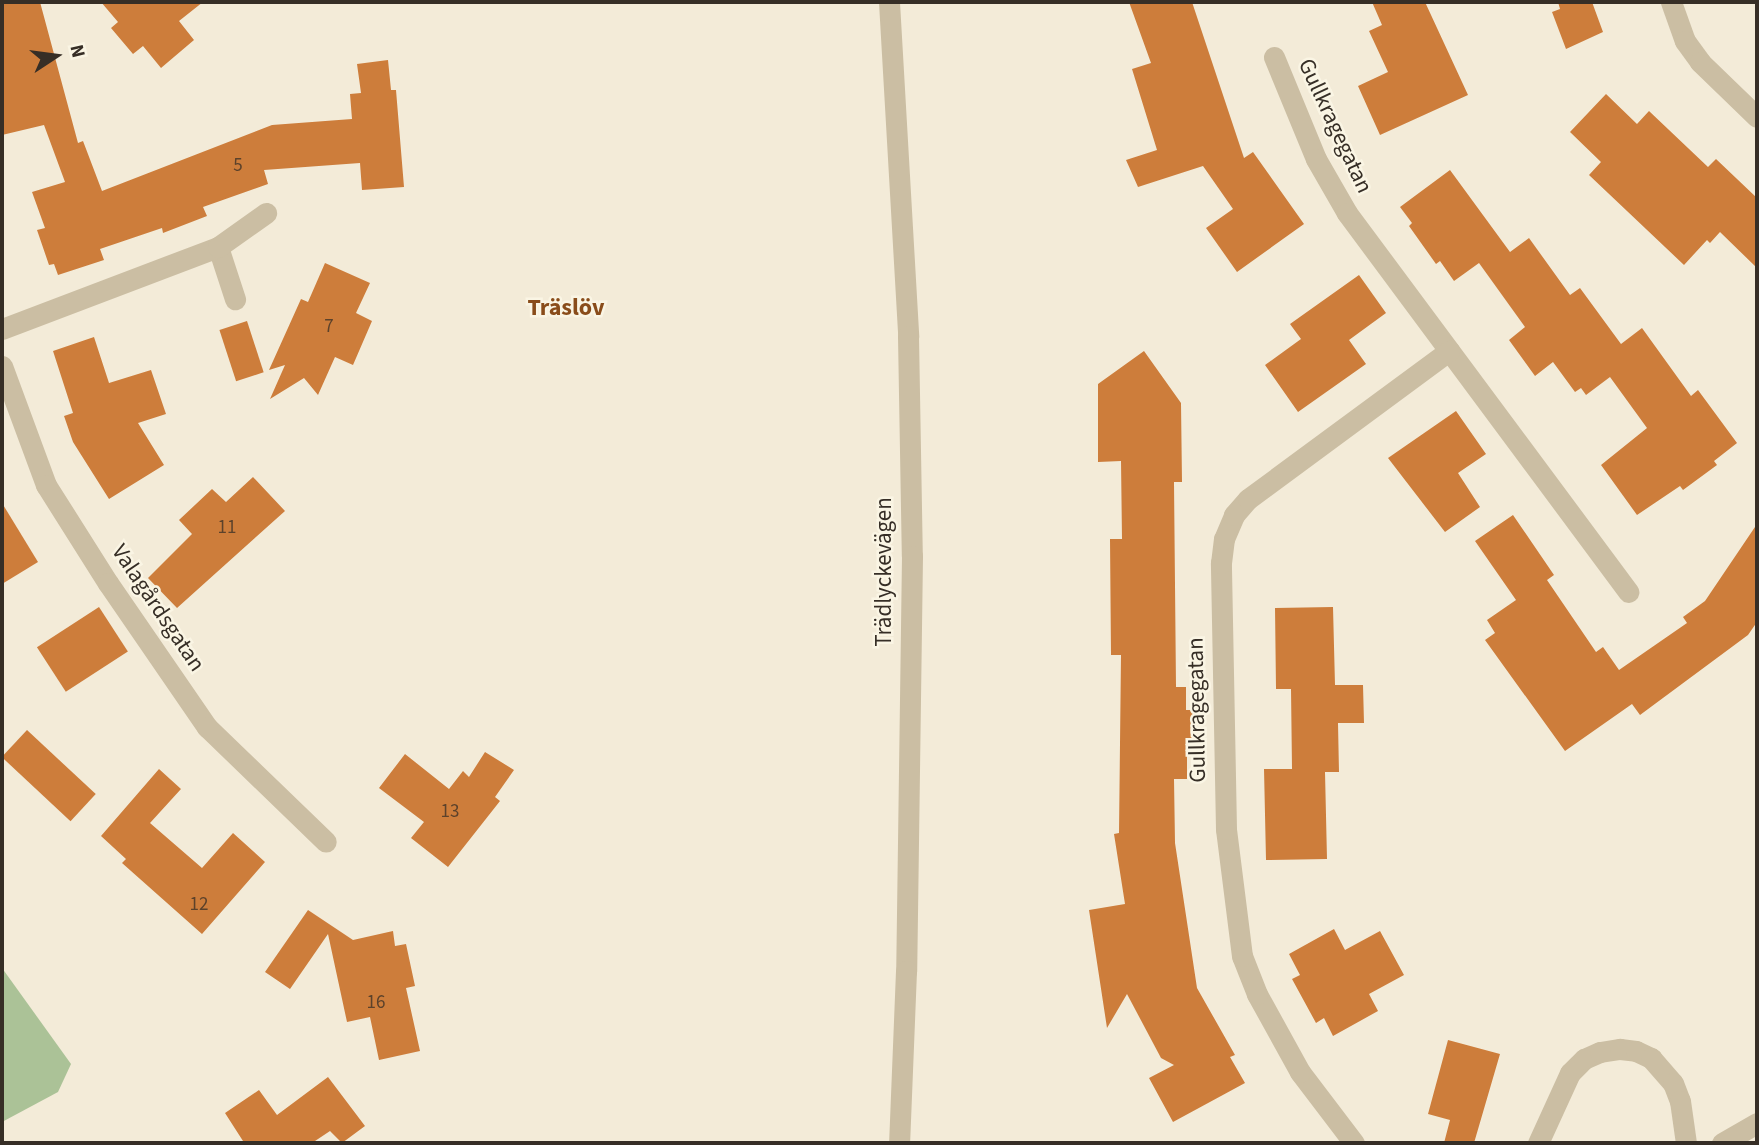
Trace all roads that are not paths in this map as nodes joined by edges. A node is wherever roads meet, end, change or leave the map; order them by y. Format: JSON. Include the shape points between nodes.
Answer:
{"nodes":[{"id":1,"x":889,"y":2,"type":"edge"},
{"id":2,"x":1671,"y":2,"type":"edge"},
{"id":3,"x":1274,"y":57,"type":"dead end"},
{"id":4,"x":1757,"y":117,"type":"edge"},
{"id":5,"x":266,"y":213,"type":"dead end"},
{"id":6,"x":218,"y":247,"type":"junction"},
{"id":7,"x":235,"y":299,"type":"dead end"},
{"id":8,"x":2,"y":329,"type":"edge"},
{"id":9,"x":1449,"y":351,"type":"junction"},
{"id":10,"x":2,"y":366,"type":"edge"},
{"id":11,"x":1628,"y":592,"type":"dead end"},
{"id":12,"x":326,"y":842,"type":"dead end"},
{"id":13,"x":1757,"y":1123,"type":"edge"},
{"id":14,"x":899,"y":1143,"type":"edge"},
{"id":15,"x":1354,"y":1143,"type":"edge"},
{"id":16,"x":1538,"y":1143,"type":"edge"},
{"id":17,"x":1686,"y":1143,"type":"edge"},
{"id":18,"x":1722,"y":1143,"type":"edge"}],
"edges":[{"from":1,"to":14,"type":"street","name":"Trädlyckevägen","via":[[908,336],[912,556]]},
{"from":2,"to":4,"type":"street","via":[[1685,41],[1700,62]]},
{"from":3,"to":9,"type":"street","name":"Gullkragegatan","via":[[1316,159],[1347,213]]},
{"from":5,"to":6,"type":"street"},
{"from":6,"to":7,"type":"street"},
{"from":6,"to":8,"type":"street"},
{"from":9,"to":11,"type":"street","name":"Gullkragegatan"},
{"from":9,"to":15,"type":"street","name":"Gullkragegatan","via":[[1248,499],[1234,515],[1221,563],[1226,829],[1242,956],[1257,994],[1300,1072]]},
{"from":10,"to":12,"type":"street","name":"Valagårdsgatan","via":[[46,485],[108,583],[207,727]]},
{"from":13,"to":18,"type":"street"},
{"from":16,"to":17,"type":"street","via":[[1570,1073],[1584,1059],[1620,1049],[1651,1058],[1673,1083],[1681,1101]]}]}
